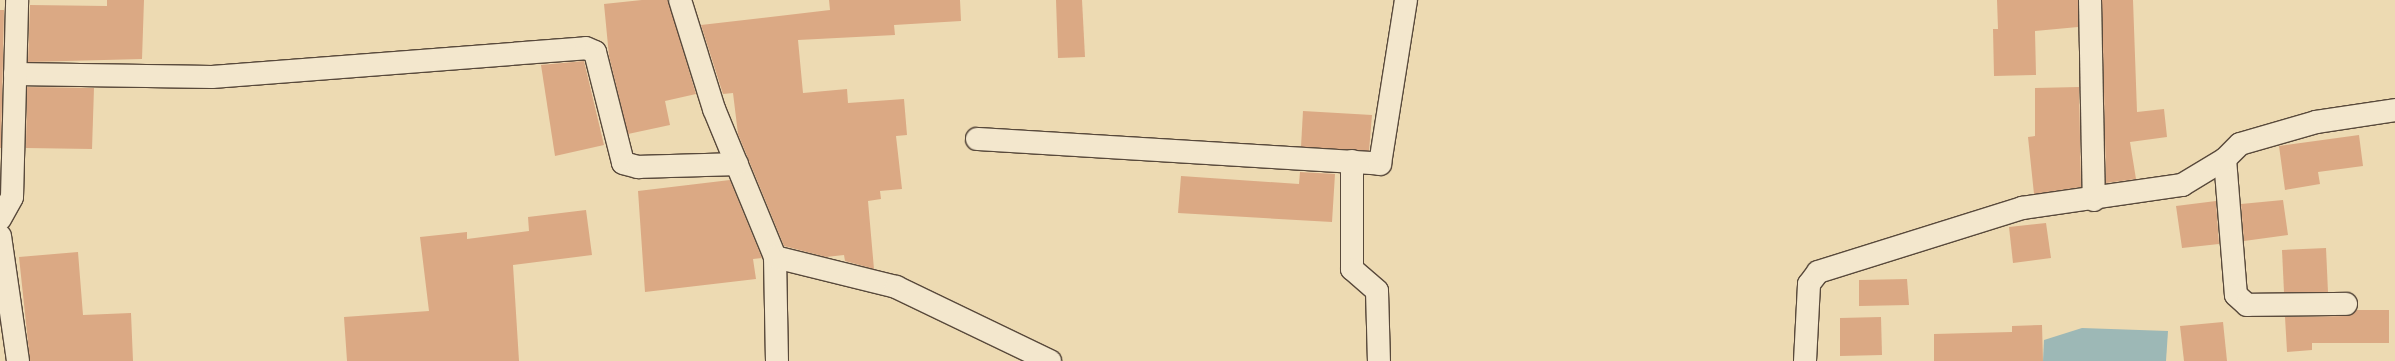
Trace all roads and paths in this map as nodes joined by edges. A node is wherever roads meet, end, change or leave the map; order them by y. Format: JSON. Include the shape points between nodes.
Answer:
{"nodes":[{"id":1,"x":17,"y":0,"type":"edge"},
{"id":2,"x":680,"y":0,"type":"edge"},
{"id":3,"x":1406,"y":0,"type":"edge"},
{"id":4,"x":2090,"y":0,"type":"edge"},
{"id":5,"x":15,"y":74,"type":"junction"},
{"id":6,"x":2395,"y":110,"type":"edge"},
{"id":7,"x":977,"y":139,"type":"dead end"},
{"id":8,"x":2225,"y":159,"type":"junction"},
{"id":9,"x":1352,"y":161,"type":"junction"},
{"id":10,"x":737,"y":164,"type":"junction"},
{"id":11,"x":2094,"y":200,"type":"junction"},
{"id":12,"x":0,"y":219,"type":"edge"},
{"id":13,"x":0,"y":236,"type":"edge"},
{"id":14,"x":775,"y":257,"type":"junction"},
{"id":15,"x":2346,"y":304,"type":"dead end"},
{"id":16,"x":18,"y":361,"type":"edge"},
{"id":17,"x":777,"y":361,"type":"edge"},
{"id":18,"x":1050,"y":361,"type":"edge"},
{"id":19,"x":1379,"y":361,"type":"edge"},
{"id":20,"x":1805,"y":361,"type":"edge"}],
"edges":[{"from":1,"to":5,"type":"street"},
{"from":2,"to":10,"type":"street","via":[[714,109]]},
{"from":3,"to":9,"type":"street","via":[[1383,162],[1377,165]]},
{"from":4,"to":11,"type":"street"},
{"from":5,"to":10,"type":"street","via":[[219,77],[586,48],[595,52],[623,163],[638,167]]},
{"from":5,"to":12,"type":"street","via":[[12,197]]},
{"from":6,"to":8,"type":"street","via":[[2316,122],[2240,144]]},
{"from":7,"to":9,"type":"street"},
{"from":8,"to":11,"type":"street","via":[[2182,185]]},
{"from":8,"to":15,"type":"street","via":[[2236,296],[2246,305]]},
{"from":9,"to":19,"type":"street","via":[[1352,269],[1377,291]]},
{"from":10,"to":14,"type":"street"},
{"from":11,"to":20,"type":"street","via":[[2022,208],[1818,272],[1809,284]]},
{"from":13,"to":16,"type":"street"},
{"from":14,"to":17,"type":"street"},
{"from":14,"to":18,"type":"street","via":[[896,287]]}]}
